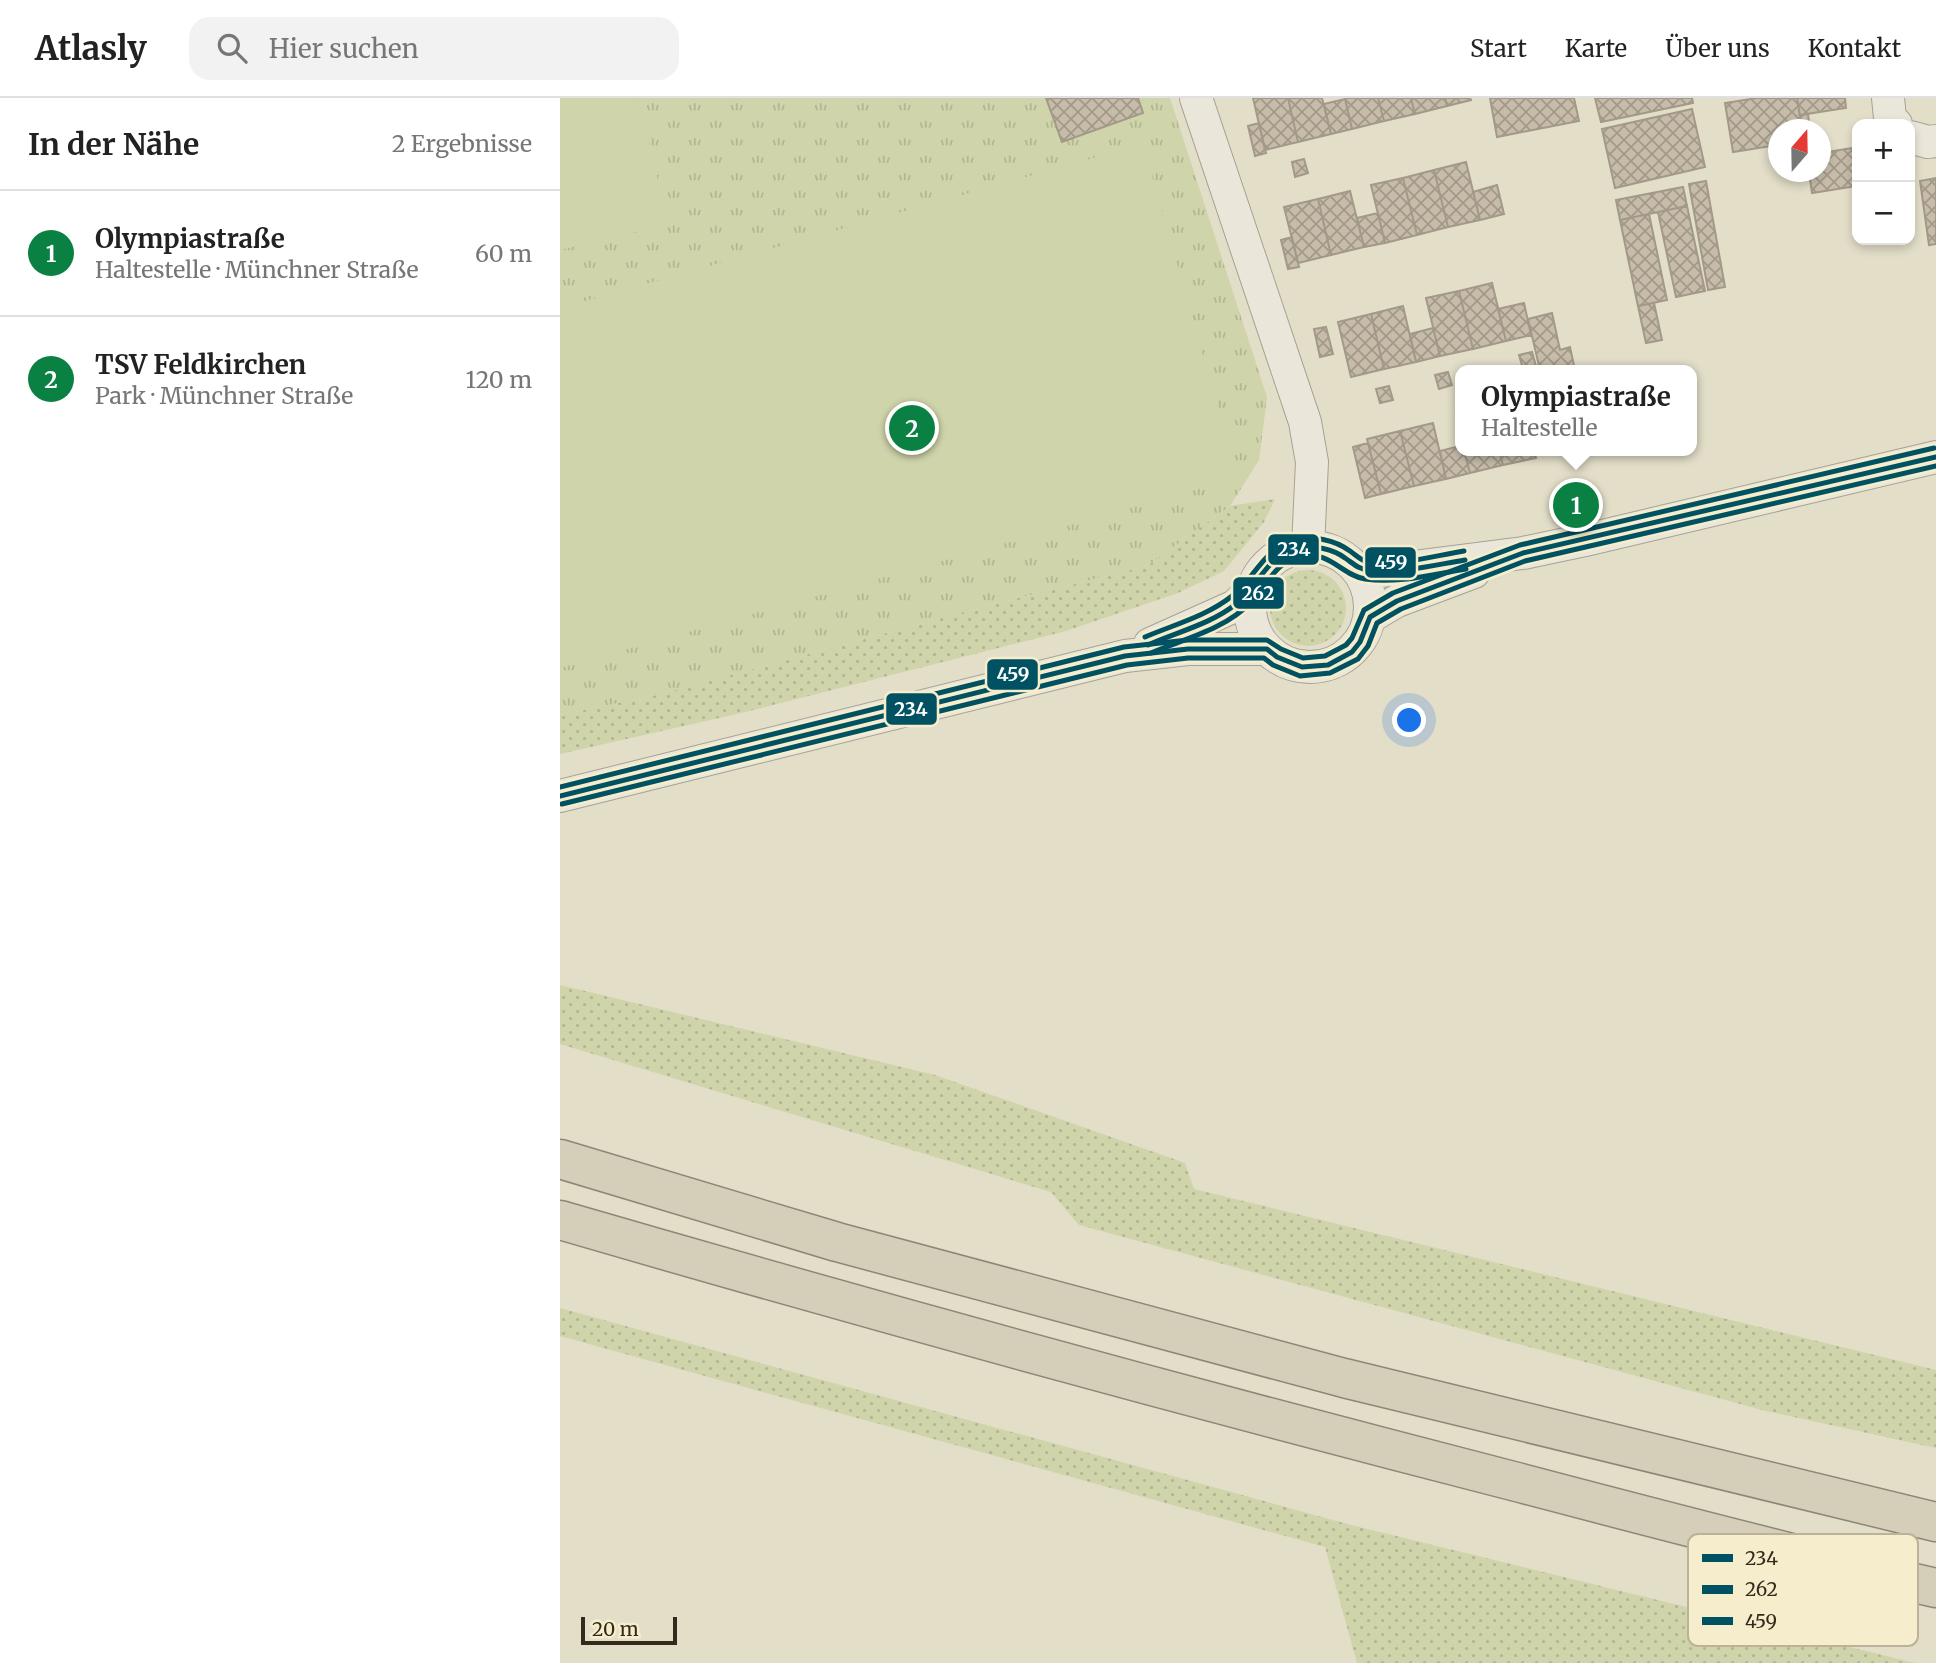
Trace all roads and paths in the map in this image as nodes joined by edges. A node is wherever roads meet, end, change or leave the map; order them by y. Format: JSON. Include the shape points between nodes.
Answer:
{"nodes":[{"id":1,"x":1196,"y":98,"type":"edge"},
{"id":2,"x":1888,"y":98,"type":"edge"},
{"id":3,"x":1891,"y":119,"type":"edge"},
{"id":4,"x":1915,"y":138,"type":"edge"},
{"id":5,"x":1936,"y":141,"type":"edge"},
{"id":6,"x":1936,"y":457,"type":"edge"},
{"id":7,"x":1308,"y":547,"type":"junction"},
{"id":8,"x":1523,"y":553,"type":"junction"},
{"id":9,"x":1356,"y":568,"type":"junction"},
{"id":10,"x":1253,"y":589,"type":"junction"},
{"id":11,"x":1370,"y":617,"type":"junction"},
{"id":12,"x":1267,"y":649,"type":"junction"},
{"id":13,"x":1125,"y":656,"type":"junction"},
{"id":14,"x":560,"y":796,"type":"edge"},
{"id":15,"x":560,"y":1159,"type":"edge"},
{"id":16,"x":560,"y":1220,"type":"edge"},
{"id":17,"x":1936,"y":1522,"type":"edge"},
{"id":18,"x":1717,"y":1534,"type":"edge"},
{"id":19,"x":1918,"y":1584,"type":"edge"},
{"id":20,"x":1936,"y":1588,"type":"edge"}],
"edges":[{"from":1,"to":7,"type":"street","via":[[1307,433],[1311,462]]},
{"from":2,"to":3,"type":"street"},
{"from":4,"to":5,"type":"street"},
{"from":6,"to":8,"type":"street"},
{"from":7,"to":9,"type":"street","via":[[1335,552]]},
{"from":7,"to":10,"type":"street","via":[[1274,559]]},
{"from":8,"to":9,"type":"street","via":[[1382,571]]},
{"from":8,"to":11,"type":"street","via":[[1407,597]]},
{"from":9,"to":11,"type":"street","via":[[1369,591]]},
{"from":10,"to":12,"type":"street","via":[[1251,620]]},
{"from":10,"to":13,"type":"street","via":[[1235,606]]},
{"from":11,"to":12,"type":"street","via":[[1352,652],[1328,665],[1302,667]]},
{"from":12,"to":13,"type":"street","via":[[1188,649]]},
{"from":13,"to":14,"type":"street"},
{"from":15,"to":17,"type":"highway","via":[[837,1242],[1344,1378]]},
{"from":16,"to":18,"type":"highway","via":[[1302,1427]]},
{"from":19,"to":20,"type":"highway"}]}
